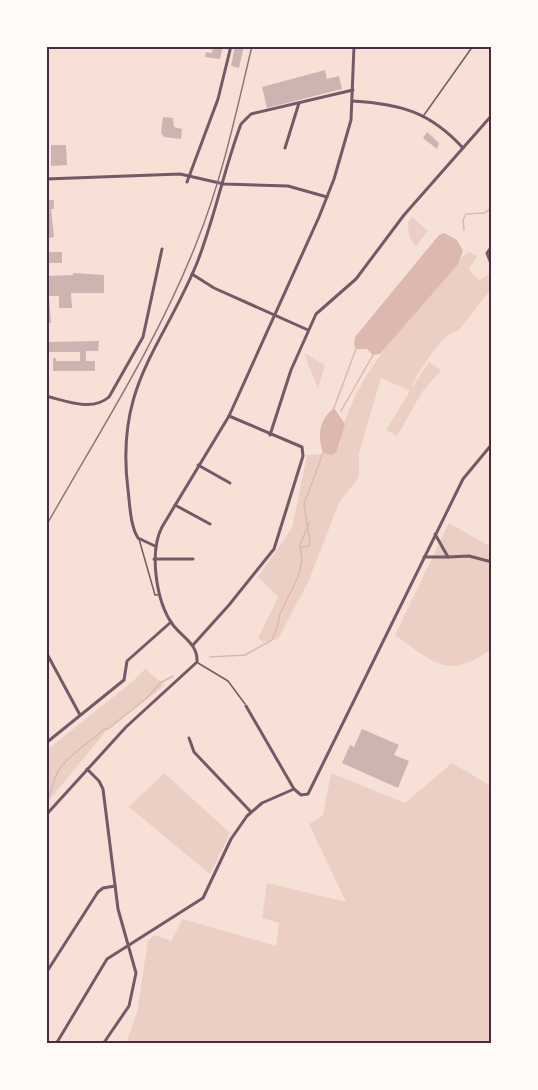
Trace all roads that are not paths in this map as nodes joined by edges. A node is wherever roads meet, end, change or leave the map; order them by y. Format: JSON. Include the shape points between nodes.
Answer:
{"nodes":[{"id":1,"x":231,"y":46,"type":"edge"},
{"id":2,"x":354,"y":46,"type":"edge"},
{"id":3,"x":473,"y":46,"type":"edge"},
{"id":4,"x":353,"y":90,"type":"junction"},
{"id":5,"x":353,"y":101,"type":"junction"},
{"id":6,"x":299,"y":103,"type":"junction"},
{"id":7,"x":423,"y":115,"type":"junction"},
{"id":8,"x":492,"y":115,"type":"edge"},
{"id":9,"x":285,"y":148,"type":"dead end"},
{"id":10,"x":463,"y":148,"type":"junction"},
{"id":11,"x":190,"y":175,"type":"junction"},
{"id":12,"x":46,"y":179,"type":"edge"},
{"id":13,"x":187,"y":182,"type":"dead end"},
{"id":14,"x":224,"y":183,"type":"junction"},
{"id":15,"x":327,"y":197,"type":"junction"},
{"id":16,"x":492,"y":246,"type":"edge"},
{"id":17,"x":162,"y":249,"type":"dead end"},
{"id":18,"x":492,"y":266,"type":"edge"},
{"id":19,"x":192,"y":274,"type":"junction"},
{"id":20,"x":276,"y":316,"type":"junction"},
{"id":21,"x":308,"y":330,"type":"junction"},
{"id":22,"x":46,"y":396,"type":"edge"},
{"id":23,"x":229,"y":416,"type":"junction"},
{"id":24,"x":270,"y":435,"type":"junction"},
{"id":25,"x":492,"y":444,"type":"edge"},
{"id":26,"x":198,"y":465,"type":"junction"},
{"id":27,"x":230,"y":483,"type":"dead end"},
{"id":28,"x":175,"y":505,"type":"junction"},
{"id":29,"x":210,"y":524,"type":"dead end"},
{"id":30,"x":435,"y":534,"type":"junction"},
{"id":31,"x":138,"y":538,"type":"junction"},
{"id":32,"x":155,"y":546,"type":"junction"},
{"id":33,"x":424,"y":556,"type":"junction"},
{"id":34,"x":448,"y":557,"type":"junction"},
{"id":35,"x":154,"y":559,"type":"junction"},
{"id":36,"x":194,"y":559,"type":"dead end"},
{"id":37,"x":492,"y":562,"type":"edge"},
{"id":38,"x":162,"y":596,"type":"junction"},
{"id":39,"x":171,"y":622,"type":"junction"},
{"id":40,"x":193,"y":645,"type":"junction"},
{"id":41,"x":46,"y":652,"type":"edge"},
{"id":42,"x":197,"y":662,"type":"junction"},
{"id":43,"x":246,"y":706,"type":"joint"},
{"id":44,"x":80,"y":716,"type":"junction"},
{"id":45,"x":189,"y":738,"type":"dead end"},
{"id":46,"x":46,"y":743,"type":"edge"},
{"id":47,"x":87,"y":769,"type":"junction"},
{"id":48,"x":294,"y":789,"type":"junction"},
{"id":49,"x":251,"y":812,"type":"junction"},
{"id":50,"x":46,"y":815,"type":"edge"},
{"id":51,"x":115,"y":886,"type":"junction"},
{"id":52,"x":129,"y":944,"type":"junction"},
{"id":53,"x":46,"y":974,"type":"edge"},
{"id":54,"x":56,"y":1044,"type":"edge"},
{"id":55,"x":103,"y":1044,"type":"edge"}],
"edges":[{"from":1,"to":11,"type":"street","via":[[218,98]]},
{"from":2,"to":4,"type":"street"},
{"from":3,"to":7,"type":"lane"},
{"from":4,"to":5,"type":"street"},
{"from":4,"to":6,"type":"street"},
{"from":5,"to":7,"type":"street","via":[[396,105]]},
{"from":5,"to":15,"type":"street","via":[[348,131]]},
{"from":6,"to":9,"type":"street"},
{"from":6,"to":14,"type":"street","via":[[244,119]]},
{"from":7,"to":10,"type":"street","via":[[450,133]]},
{"from":8,"to":10,"type":"street"},
{"from":10,"to":21,"type":"street","via":[[404,215],[356,279],[323,306]]},
{"from":11,"to":12,"type":"street"},
{"from":11,"to":13,"type":"street"},
{"from":11,"to":14,"type":"street"},
{"from":14,"to":15,"type":"street","via":[[288,186]]},
{"from":14,"to":19,"type":"street"},
{"from":15,"to":20,"type":"street"},
{"from":16,"to":18,"type":"street","via":[[487,253]]},
{"from":17,"to":22,"type":"street","via":[[143,337],[109,398],[91,406]]},
{"from":19,"to":20,"type":"street"},
{"from":19,"to":31,"type":"street","via":[[143,369],[131,403],[125,469]]},
{"from":20,"to":21,"type":"street"},
{"from":20,"to":23,"type":"street"},
{"from":21,"to":24,"type":"street"},
{"from":23,"to":24,"type":"street"},
{"from":23,"to":26,"type":"street"},
{"from":24,"to":40,"type":"street","via":[[303,450],[281,533],[274,549]]},
{"from":25,"to":30,"type":"street","via":[[463,480]]},
{"from":26,"to":27,"type":"street"},
{"from":26,"to":28,"type":"street"},
{"from":28,"to":29,"type":"street"},
{"from":28,"to":32,"type":"street"},
{"from":30,"to":33,"type":"street"},
{"from":30,"to":34,"type":"street"},
{"from":31,"to":32,"type":"street"},
{"from":31,"to":38,"type":"lane","via":[[155,595]]},
{"from":32,"to":35,"type":"street"},
{"from":33,"to":34,"type":"street"},
{"from":33,"to":48,"type":"street","via":[[312,788],[305,796]]},
{"from":34,"to":37,"type":"street","via":[[469,556]]},
{"from":35,"to":36,"type":"street"},
{"from":35,"to":38,"type":"street"},
{"from":38,"to":39,"type":"street"},
{"from":39,"to":40,"type":"street"},
{"from":39,"to":44,"type":"street","via":[[127,662],[124,680]]},
{"from":40,"to":42,"type":"street"},
{"from":41,"to":44,"type":"street"},
{"from":42,"to":43,"type":"lane","via":[[228,681]]},
{"from":42,"to":47,"type":"street","via":[[131,721]]},
{"from":43,"to":48,"type":"street"},
{"from":44,"to":46,"type":"street"},
{"from":45,"to":49,"type":"street","via":[[194,752]]},
{"from":47,"to":50,"type":"street"},
{"from":47,"to":51,"type":"street","via":[[103,789]]},
{"from":48,"to":49,"type":"street"},
{"from":49,"to":52,"type":"street","via":[[234,835],[203,898]]},
{"from":51,"to":52,"type":"street"},
{"from":51,"to":53,"type":"street","via":[[98,892]]},
{"from":52,"to":54,"type":"street","via":[[99,968]]},
{"from":52,"to":55,"type":"street","via":[[136,973],[134,991],[129,1006]]}]}
